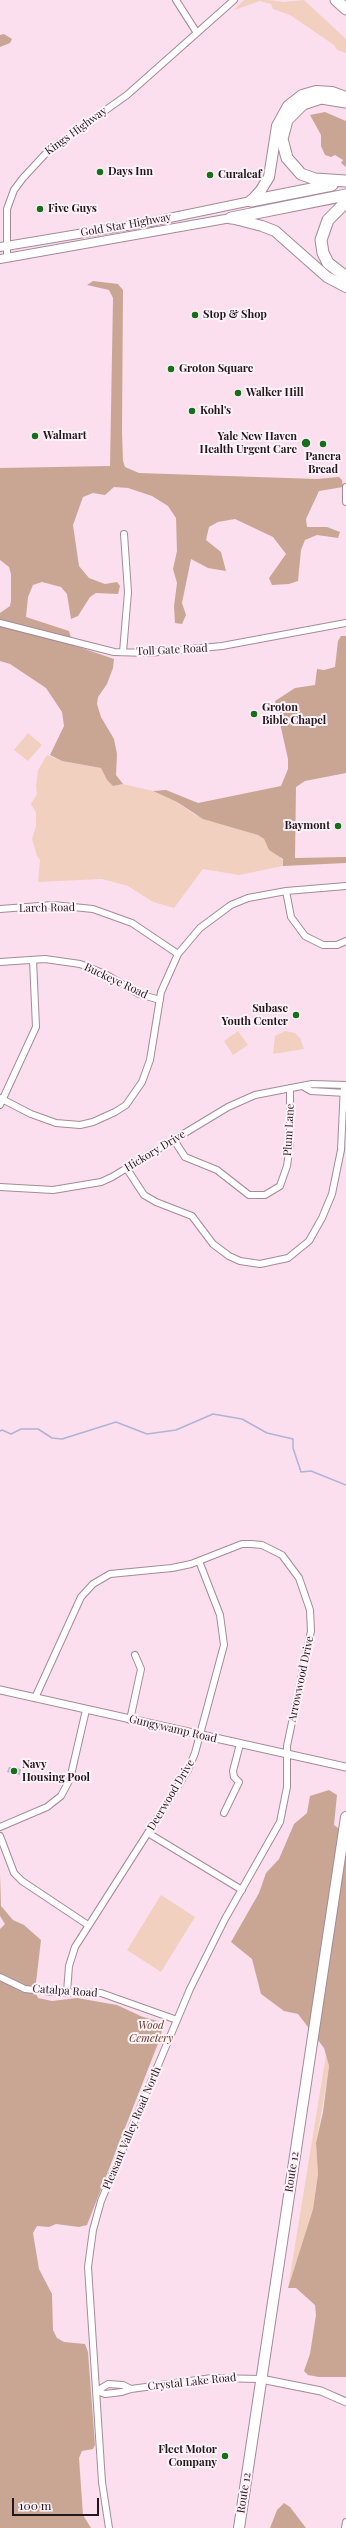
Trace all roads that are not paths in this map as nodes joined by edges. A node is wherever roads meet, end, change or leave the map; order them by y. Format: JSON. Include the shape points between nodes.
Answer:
{"nodes":[{"id":1,"x":176,"y":0,"type":"edge"},
{"id":2,"x":234,"y":0,"type":"edge"},
{"id":3,"x":336,"y":0,"type":"edge"},
{"id":4,"x":346,"y":9,"type":"edge"},
{"id":5,"x":197,"y":33,"type":"junction"},
{"id":6,"x":346,"y":97,"type":"edge"},
{"id":7,"x":346,"y":102,"type":"edge"},
{"id":8,"x":346,"y":181,"type":"edge"},
{"id":9,"x":346,"y":195,"type":"edge"},
{"id":10,"x":251,"y":201,"type":"junction"},
{"id":11,"x":346,"y":202,"type":"edge"},
{"id":12,"x":230,"y":218,"type":"junction"},
{"id":13,"x":3,"y":246,"type":"edge"},
{"id":14,"x":3,"y":259,"type":"edge"},
{"id":15,"x":346,"y":277,"type":"edge"},
{"id":16,"x":346,"y":287,"type":"edge"},
{"id":17,"x":346,"y":487,"type":"edge"},
{"id":18,"x":346,"y":502,"type":"edge"},
{"id":19,"x":124,"y":534,"type":"dead end"},
{"id":20,"x":0,"y":623,"type":"edge"},
{"id":21,"x":346,"y":623,"type":"edge"},
{"id":22,"x":123,"y":652,"type":"junction"},
{"id":23,"x":346,"y":886,"type":"edge"},
{"id":24,"x":286,"y":891,"type":"junction"},
{"id":25,"x":0,"y":909,"type":"edge"},
{"id":26,"x":346,"y":941,"type":"edge"},
{"id":27,"x":178,"y":954,"type":"junction"},
{"id":28,"x":33,"y":960,"type":"junction"},
{"id":29,"x":0,"y":962,"type":"edge"},
{"id":30,"x":160,"y":1000,"type":"junction"},
{"id":31,"x":345,"y":1085,"type":"edge"},
{"id":32,"x":304,"y":1087,"type":"junction"},
{"id":33,"x":290,"y":1088,"type":"junction"},
{"id":34,"x":345,"y":1093,"type":"edge"},
{"id":35,"x":1,"y":1101,"type":"edge"},
{"id":36,"x":174,"y":1140,"type":"junction"},
{"id":37,"x":127,"y":1169,"type":"junction"},
{"id":38,"x":0,"y":1187,"type":"edge"},
{"id":39,"x":199,"y":1561,"type":"junction"},
{"id":40,"x":135,"y":1655,"type":"dead end"},
{"id":41,"x":0,"y":1690,"type":"edge"},
{"id":42,"x":35,"y":1698,"type":"junction"},
{"id":43,"x":86,"y":1710,"type":"junction"},
{"id":44,"x":130,"y":1720,"type":"junction"},
{"id":45,"x":200,"y":1736,"type":"junction"},
{"id":46,"x":240,"y":1744,"type":"junction"},
{"id":47,"x":286,"y":1755,"type":"junction"},
{"id":48,"x":346,"y":1767,"type":"edge"},
{"id":49,"x":224,"y":1813,"type":"dead end"},
{"id":50,"x":346,"y":1817,"type":"edge"},
{"id":51,"x":0,"y":1827,"type":"edge"},
{"id":52,"x":148,"y":1833,"type":"junction"},
{"id":53,"x":0,"y":1836,"type":"edge"},
{"id":54,"x":242,"y":1890,"type":"junction"},
{"id":55,"x":88,"y":1925,"type":"junction"},
{"id":56,"x":0,"y":1977,"type":"edge"},
{"id":57,"x":67,"y":1992,"type":"junction"},
{"id":58,"x":177,"y":2020,"type":"junction"},
{"id":59,"x":261,"y":2379,"type":"junction"},
{"id":60,"x":131,"y":2389,"type":"junction"},
{"id":61,"x":97,"y":2391,"type":"junction"},
{"id":62,"x":346,"y":2402,"type":"edge"},
{"id":63,"x":346,"y":2522,"type":"edge"},
{"id":64,"x":109,"y":2528,"type":"edge"},
{"id":65,"x":239,"y":2528,"type":"edge"},
{"id":66,"x":345,"y":2528,"type":"edge"}],
"edges":[{"from":1,"to":5,"type":"street"},
{"from":2,"to":5,"type":"street","name":"Kings Highway"},
{"from":3,"to":4,"type":"highway"},
{"from":5,"to":13,"type":"street","name":"Kings Highway","via":[[127,95],[66,137],[38,161],[10,198]]},
{"from":6,"to":10,"type":"highway","via":[[332,92],[316,91],[301,96],[288,106],[277,126],[268,179]]},
{"from":7,"to":8,"type":"highway","via":[[321,98],[302,104],[287,120],[282,142],[287,158],[301,174],[315,179]]},
{"from":8,"to":10,"type":"highway"},
{"from":9,"to":12,"type":"highway"},
{"from":10,"to":13,"type":"main road","name":"Gold Star Highway","via":[[150,222]]},
{"from":11,"to":15,"type":"highway","via":[[328,220],[321,240],[328,263]]},
{"from":12,"to":14,"type":"main road","name":"Gold Star Highway"},
{"from":12,"to":16,"type":"highway","via":[[275,231],[327,277]]},
{"from":13,"to":14,"type":"street","name":"Kings Highway"},
{"from":17,"to":18,"type":"street"},
{"from":19,"to":22,"type":"street","via":[[128,592]]},
{"from":20,"to":22,"type":"street","name":"Toll Gate Road"},
{"from":21,"to":22,"type":"street","name":"Toll Gate Road","via":[[222,646],[172,652]]},
{"from":23,"to":24,"type":"street"},
{"from":24,"to":26,"type":"street","via":[[291,917],[305,936],[323,945],[337,945]]},
{"from":24,"to":27,"type":"street","via":[[248,898],[231,905],[200,928]]},
{"from":25,"to":27,"type":"street","name":"Larch Road","via":[[53,905],[93,909],[132,923]]},
{"from":27,"to":30,"type":"street"},
{"from":28,"to":29,"type":"street","name":"Buckeye Road"},
{"from":28,"to":30,"type":"street","name":"Buckeye Road","via":[[59,960],[88,967],[139,994]]},
{"from":28,"to":35,"type":"street","via":[[36,1027]]},
{"from":30,"to":35,"type":"street","via":[[147,1071],[135,1094],[126,1105],[115,1112],[93,1122],[67,1124],[45,1120]]},
{"from":31,"to":32,"type":"street","name":"Hickory Drive","via":[[312,1084]]},
{"from":31,"to":34,"type":"street"},
{"from":32,"to":33,"type":"street","name":"Hickory Drive"},
{"from":32,"to":34,"type":"street","name":"Hickory Drive","via":[[311,1091]]},
{"from":33,"to":36,"type":"street","name":"Hickory Drive","via":[[242,1100]]},
{"from":33,"to":36,"type":"street","name":"Plum Lane","via":[[290,1144],[287,1166],[280,1186],[265,1195],[250,1195],[217,1170],[185,1157]]},
{"from":34,"to":37,"type":"street","via":[[339,1162],[328,1205],[309,1241],[296,1253],[278,1262],[250,1263],[230,1256],[213,1244],[192,1216],[144,1195]]},
{"from":36,"to":37,"type":"street","name":"Hickory Drive"},
{"from":37,"to":38,"type":"street","name":"Hickory Drive","via":[[101,1182],[71,1189],[35,1190]]},
{"from":39,"to":42,"type":"street","name":"Arrowwood Drive","via":[[172,1568],[118,1571],[93,1584],[78,1603]]},
{"from":39,"to":45,"type":"street","name":"Deerwood Drive","via":[[220,1615],[224,1645]]},
{"from":39,"to":47,"type":"street","name":"Arrowwood Drive","via":[[242,1544],[262,1545],[282,1556],[299,1578],[310,1610],[311,1631]]},
{"from":40,"to":44,"type":"street","via":[[141,1669]]},
{"from":41,"to":42,"type":"street","name":"Gungywamp Road"},
{"from":42,"to":43,"type":"street","name":"Gungywamp Road"},
{"from":43,"to":44,"type":"street","name":"Gungywamp Road"},
{"from":43,"to":51,"type":"street","via":[[72,1775],[61,1796],[47,1807]]},
{"from":44,"to":45,"type":"street","name":"Gungywamp Road"},
{"from":45,"to":46,"type":"street","name":"Gungywamp Road"},
{"from":45,"to":52,"type":"street","name":"Deerwood Drive","via":[[192,1763]]},
{"from":46,"to":47,"type":"street","name":"Gungywamp Road"},
{"from":46,"to":49,"type":"street","via":[[233,1771],[234,1778],[239,1782]]},
{"from":47,"to":48,"type":"street","name":"Gungywamp Road"},
{"from":47,"to":54,"type":"street","name":"Pleasant Valley Road North","via":[[289,1765],[280,1822]]},
{"from":50,"to":59,"type":"highway","name":"Route 12"},
{"from":52,"to":54,"type":"street"},
{"from":52,"to":55,"type":"street","name":"Deerwood Drive"},
{"from":53,"to":55,"type":"street","via":[[14,1873]]},
{"from":54,"to":58,"type":"street","name":"Pleasant Valley Road North","via":[[206,1956]]},
{"from":55,"to":57,"type":"street","name":"Deerwood Drive","via":[[71,1956]]},
{"from":56,"to":57,"type":"street","name":"Catalpa Road","via":[[25,1989]]},
{"from":57,"to":58,"type":"street","name":"Catalpa Road","via":[[101,1993]]},
{"from":58,"to":61,"type":"street","name":"Pleasant Valley Road North","via":[[101,2201],[93,2230],[88,2267]]},
{"from":59,"to":60,"type":"street","name":"Crystal Lake Road","via":[[212,2378]]},
{"from":59,"to":62,"type":"street","name":"Crystal Lake Road","via":[[321,2391]]},
{"from":59,"to":65,"type":"highway","name":"Route 12"},
{"from":60,"to":61,"type":"street","name":"Crystal Lake Road","via":[[105,2394]]},
{"from":60,"to":61,"type":"street","name":"Crystal Lake Road","via":[[123,2385],[108,2384]]},
{"from":61,"to":64,"type":"street","name":"Pleasant Valley Road North","via":[[102,2482]]},
{"from":63,"to":66,"type":"street"}]}
